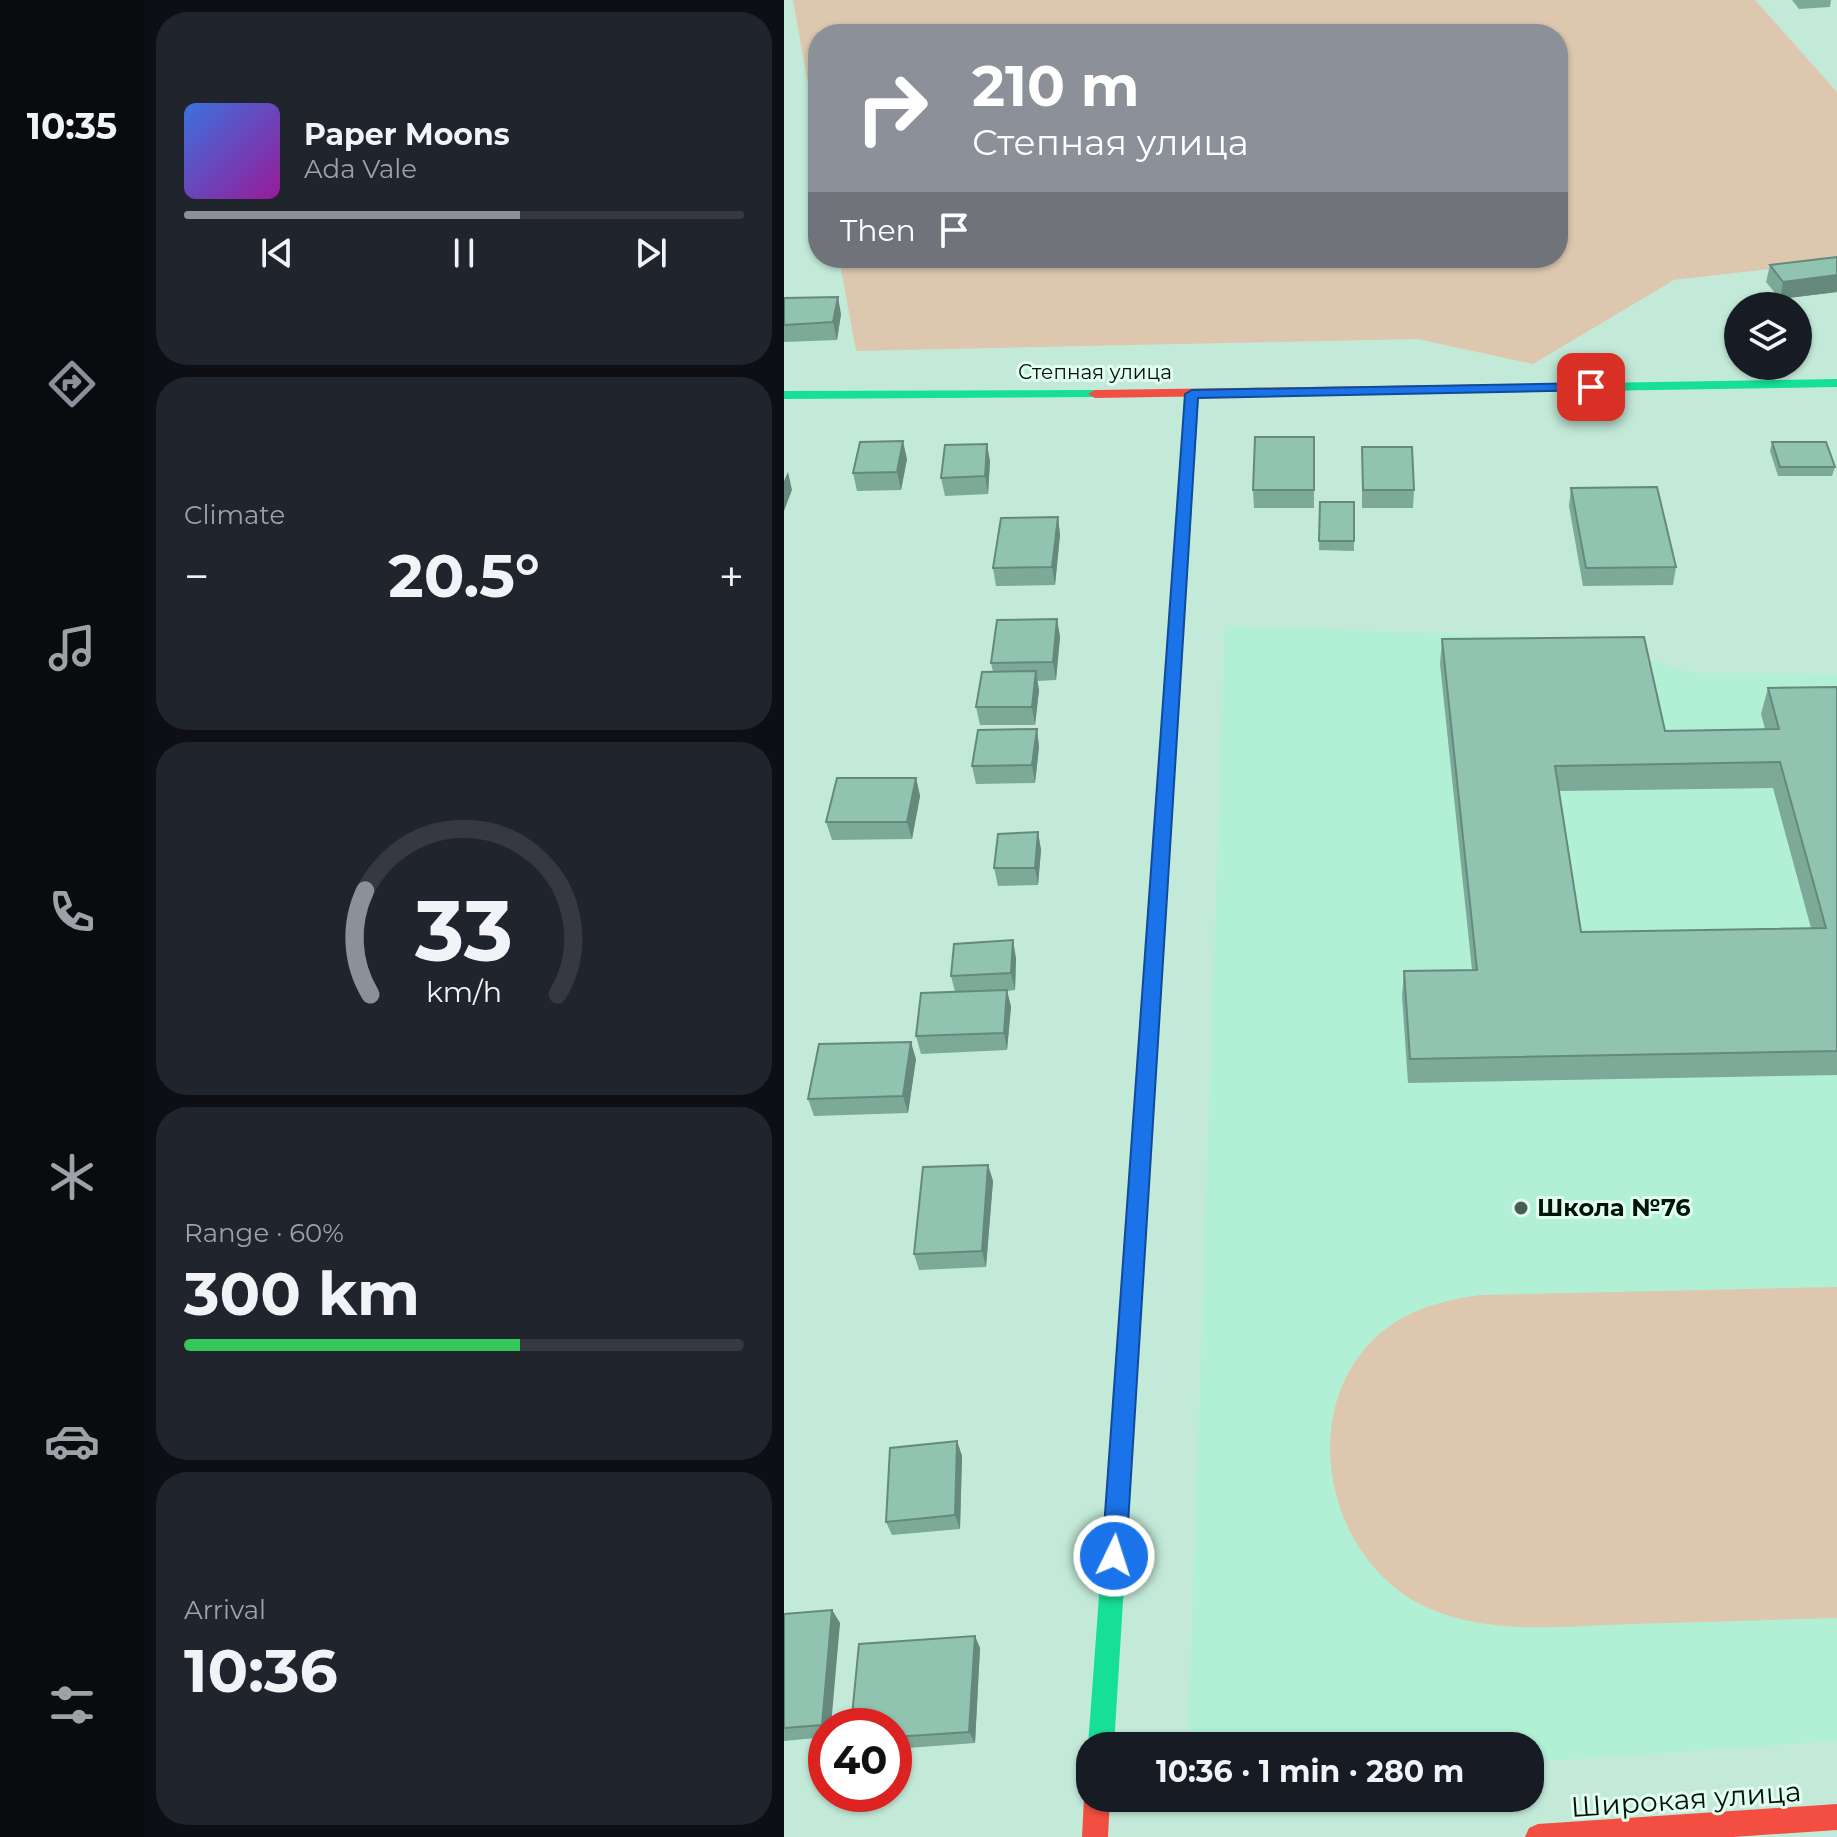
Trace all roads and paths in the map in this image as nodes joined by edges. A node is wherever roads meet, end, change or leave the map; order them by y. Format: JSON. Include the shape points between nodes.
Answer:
{"nodes":[{"id":1,"x":1837,"y":383,"type":"edge"},
{"id":2,"x":1192,"y":394,"type":"junction"},
{"id":3,"x":784,"y":395,"type":"edge"},
{"id":4,"x":1102,"y":1732,"type":"edge"},
{"id":5,"x":1096,"y":1812,"type":"edge"},
{"id":6,"x":1837,"y":1817,"type":"edge"},
{"id":7,"x":1095,"y":1837,"type":"edge"},
{"id":8,"x":1538,"y":1837,"type":"edge"}],
"edges":[{"from":1,"to":2,"type":"street","name":"Степная улица"},
{"from":2,"to":3,"type":"street","name":"Степная улица"},
{"from":2,"to":4,"type":"street"},
{"from":5,"to":7,"type":"street"},
{"from":6,"to":8,"type":"street","name":"Широкая улица"}]}
